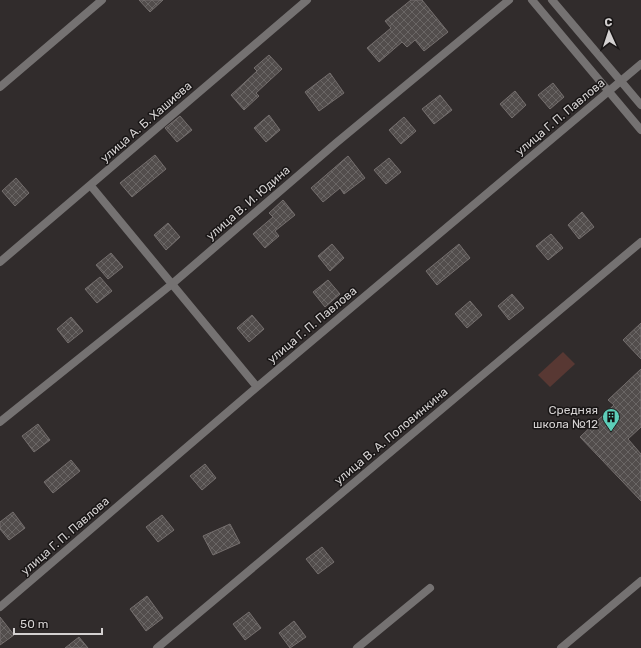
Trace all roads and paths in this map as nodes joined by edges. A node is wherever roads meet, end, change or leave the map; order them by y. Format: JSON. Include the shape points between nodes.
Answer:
{"nodes":[{"id":1,"x":102,"y":0,"type":"edge"},
{"id":2,"x":307,"y":0,"type":"edge"},
{"id":3,"x":510,"y":0,"type":"edge"},
{"id":4,"x":532,"y":0,"type":"edge"},
{"id":5,"x":552,"y":0,"type":"edge"},
{"id":6,"x":641,"y":64,"type":"edge"},
{"id":7,"x":621,"y":81,"type":"junction"},
{"id":8,"x":0,"y":87,"type":"edge"},
{"id":9,"x":609,"y":92,"type":"junction"},
{"id":10,"x":641,"y":105,"type":"edge"},
{"id":11,"x":641,"y":130,"type":"edge"},
{"id":12,"x":91,"y":186,"type":"junction"},
{"id":13,"x":641,"y":242,"type":"edge"},
{"id":14,"x":0,"y":262,"type":"edge"},
{"id":15,"x":172,"y":284,"type":"junction"},
{"id":16,"x":257,"y":387,"type":"junction"},
{"id":17,"x":0,"y":422,"type":"edge"},
{"id":18,"x":641,"y":581,"type":"edge"},
{"id":19,"x":430,"y":588,"type":"dead end"},
{"id":20,"x":0,"y":607,"type":"edge"},
{"id":21,"x":157,"y":648,"type":"edge"},
{"id":22,"x":357,"y":648,"type":"edge"},
{"id":23,"x":561,"y":648,"type":"edge"}],
"edges":[{"from":1,"to":8,"type":"street"},
{"from":2,"to":12,"type":"street","name":"улица А. Б. Хашиева"},
{"from":3,"to":15,"type":"street","name":"улица В. И. Юдина","via":[[336,143]]},
{"from":4,"to":9,"type":"street"},
{"from":5,"to":7,"type":"street"},
{"from":6,"to":7,"type":"street","name":"улица Г. П. Павлова"},
{"from":7,"to":9,"type":"street","name":"улица Г. П. Павлова"},
{"from":7,"to":10,"type":"street"},
{"from":9,"to":11,"type":"street"},
{"from":9,"to":16,"type":"street","name":"улица Г. П. Павлова"},
{"from":12,"to":14,"type":"street","name":"улица А. Б. Хашиева"},
{"from":12,"to":15,"type":"street"},
{"from":13,"to":21,"type":"street","name":"улица В. А. Половинкина"},
{"from":15,"to":16,"type":"street"},
{"from":15,"to":17,"type":"street","name":"улица В. И. Юдина"},
{"from":16,"to":20,"type":"street","name":"улица Г. П. Павлова"},
{"from":18,"to":23,"type":"street"},
{"from":19,"to":22,"type":"street"}]}
